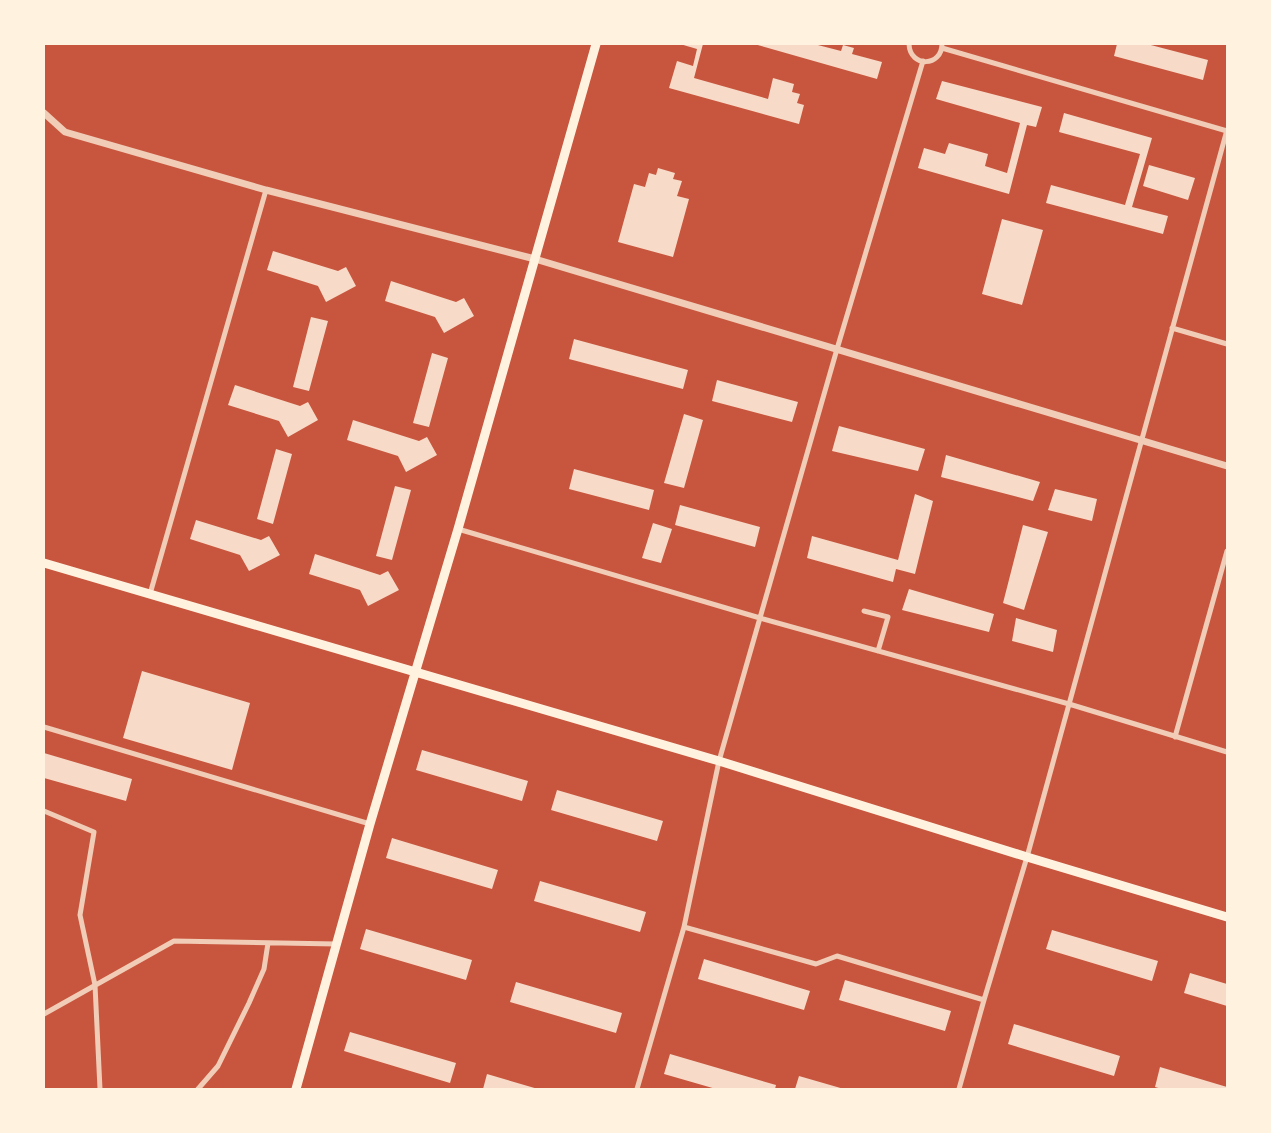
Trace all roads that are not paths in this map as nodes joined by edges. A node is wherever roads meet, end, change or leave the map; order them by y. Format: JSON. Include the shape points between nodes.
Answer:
{"nodes":[{"id":1,"x":596,"y":44,"type":"edge"},
{"id":2,"x":909,"y":44,"type":"edge"},
{"id":3,"x":942,"y":46,"type":"edge"},
{"id":4,"x":922,"y":61,"type":"junction"},
{"id":5,"x":44,"y":114,"type":"edge"},
{"id":6,"x":1227,"y":131,"type":"edge"},
{"id":7,"x":266,"y":190,"type":"junction"},
{"id":8,"x":535,"y":259,"type":"junction"},
{"id":9,"x":1172,"y":328,"type":"junction"},
{"id":10,"x":1227,"y":344,"type":"edge"},
{"id":11,"x":837,"y":349,"type":"junction"},
{"id":12,"x":1141,"y":440,"type":"junction"},
{"id":13,"x":1227,"y":466,"type":"edge"},
{"id":14,"x":458,"y":529,"type":"junction"},
{"id":15,"x":1227,"y":550,"type":"edge"},
{"id":16,"x":44,"y":563,"type":"edge"},
{"id":17,"x":150,"y":594,"type":"junction"},
{"id":18,"x":864,"y":611,"type":"dead end"},
{"id":19,"x":760,"y":618,"type":"junction"},
{"id":20,"x":878,"y":651,"type":"junction"},
{"id":21,"x":415,"y":671,"type":"junction"},
{"id":22,"x":1069,"y":704,"type":"junction"},
{"id":23,"x":44,"y":727,"type":"edge"},
{"id":24,"x":1175,"y":736,"type":"junction"},
{"id":25,"x":1227,"y":752,"type":"edge"},
{"id":26,"x":719,"y":762,"type":"junction"},
{"id":27,"x":44,"y":811,"type":"edge"},
{"id":28,"x":370,"y":824,"type":"junction"},
{"id":29,"x":1027,"y":857,"type":"junction"},
{"id":30,"x":1227,"y":917,"type":"edge"},
{"id":31,"x":684,"y":927,"type":"junction"},
{"id":32,"x":268,"y":943,"type":"junction"},
{"id":33,"x":336,"y":944,"type":"junction"},
{"id":34,"x":95,"y":985,"type":"junction"},
{"id":35,"x":984,"y":1000,"type":"junction"},
{"id":36,"x":44,"y":1014,"type":"edge"},
{"id":37,"x":100,"y":1089,"type":"edge"},
{"id":38,"x":198,"y":1089,"type":"edge"},
{"id":39,"x":296,"y":1089,"type":"edge"},
{"id":40,"x":637,"y":1089,"type":"edge"},
{"id":41,"x":960,"y":1089,"type":"edge"}],
"edges":[{"from":1,"to":8,"type":"main road"},
{"from":2,"to":4,"type":"street","via":[[912,55]]},
{"from":3,"to":4,"type":"street","via":[[932,61]]},
{"from":3,"to":6,"type":"street"},
{"from":4,"to":11,"type":"street"},
{"from":5,"to":7,"type":"street","via":[[65,132]]},
{"from":6,"to":9,"type":"street"},
{"from":7,"to":8,"type":"street"},
{"from":7,"to":17,"type":"street"},
{"from":8,"to":11,"type":"street"},
{"from":8,"to":14,"type":"main road"},
{"from":9,"to":10,"type":"street"},
{"from":9,"to":12,"type":"street"},
{"from":11,"to":12,"type":"street"},
{"from":11,"to":19,"type":"street"},
{"from":12,"to":13,"type":"street"},
{"from":12,"to":22,"type":"street"},
{"from":14,"to":19,"type":"street"},
{"from":14,"to":21,"type":"main road"},
{"from":15,"to":24,"type":"street"},
{"from":16,"to":17,"type":"main road"},
{"from":17,"to":21,"type":"main road"},
{"from":18,"to":20,"type":"street","via":[[888,618]]},
{"from":19,"to":20,"type":"street"},
{"from":19,"to":26,"type":"street"},
{"from":20,"to":22,"type":"street"},
{"from":21,"to":26,"type":"main road"},
{"from":21,"to":28,"type":"main road"},
{"from":22,"to":24,"type":"street"},
{"from":22,"to":29,"type":"street"},
{"from":23,"to":28,"type":"street"},
{"from":24,"to":25,"type":"street"},
{"from":26,"to":29,"type":"main road"},
{"from":26,"to":31,"type":"street"},
{"from":27,"to":34,"type":"street","via":[[94,832],[80,915]]},
{"from":28,"to":33,"type":"main road"},
{"from":29,"to":30,"type":"main road"},
{"from":29,"to":35,"type":"street"},
{"from":31,"to":35,"type":"street","via":[[816,964],[837,956]]},
{"from":31,"to":40,"type":"street"},
{"from":32,"to":33,"type":"street"},
{"from":32,"to":34,"type":"street","via":[[174,941]]},
{"from":32,"to":38,"type":"street","via":[[264,969],[249,1003],[218,1066]]},
{"from":33,"to":39,"type":"main road"},
{"from":34,"to":36,"type":"street"},
{"from":34,"to":37,"type":"street"},
{"from":35,"to":41,"type":"street"}]}
